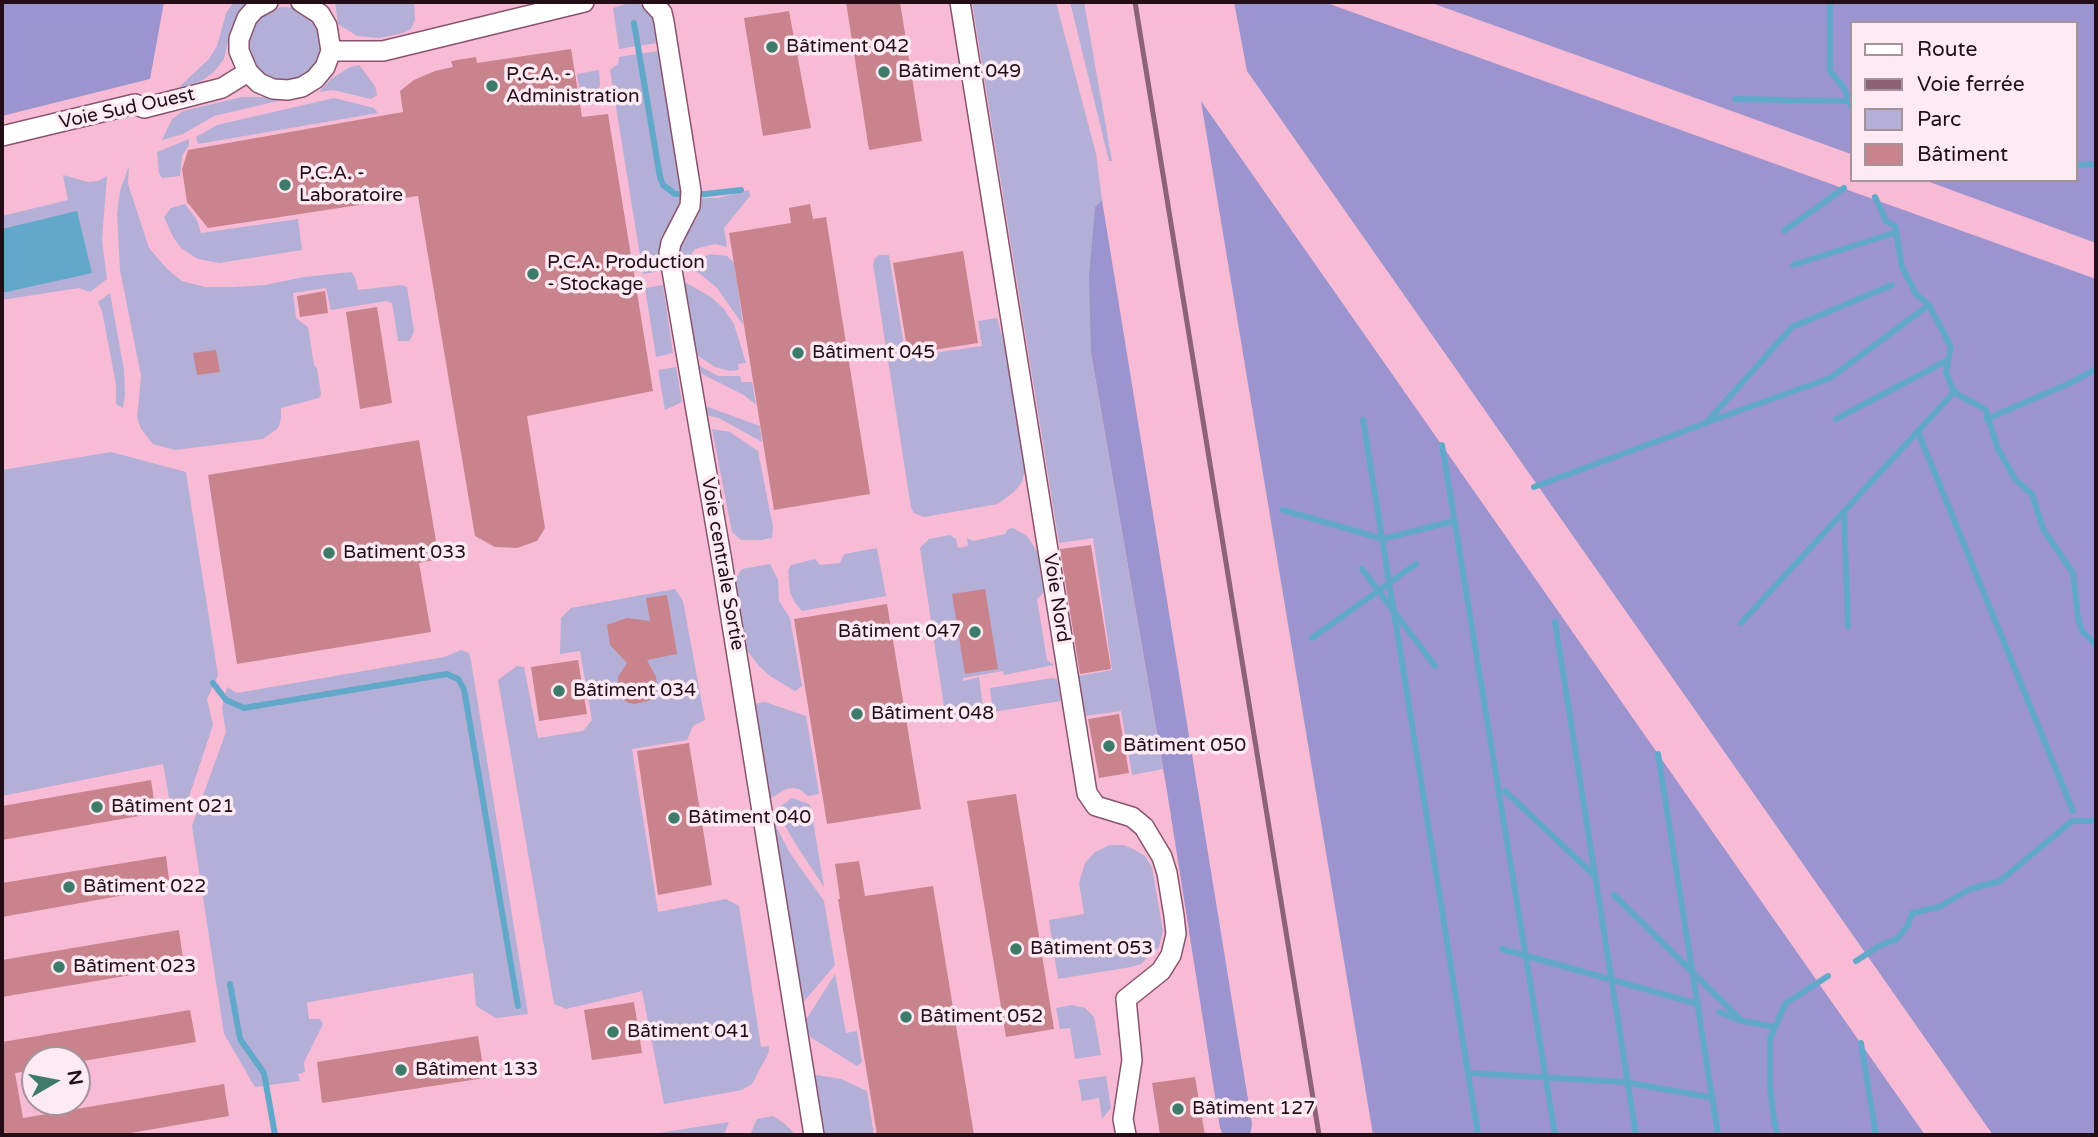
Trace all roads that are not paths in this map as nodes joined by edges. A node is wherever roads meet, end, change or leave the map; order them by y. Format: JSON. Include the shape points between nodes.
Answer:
{"nodes":[{"id":1,"x":268,"y":2,"type":"edge"},
{"id":2,"x":584,"y":2,"type":"edge"},
{"id":3,"x":652,"y":2,"type":"edge"},
{"id":4,"x":960,"y":2,"type":"edge"},
{"id":5,"x":307,"y":3,"type":"edge"},
{"id":6,"x":331,"y":51,"type":"junction"},
{"id":7,"x":248,"y":72,"type":"junction"},
{"id":8,"x":2,"y":136,"type":"edge"},
{"id":9,"x":814,"y":1135,"type":"edge"},
{"id":10,"x":1126,"y":1135,"type":"edge"}],
"edges":[{"from":1,"to":7,"type":"street","via":[[255,9],[241,28],[239,51]]},
{"from":2,"to":6,"type":"street","via":[[383,51]]},
{"from":3,"to":9,"type":"street","name":"Voie centrale Sortie","via":[[664,22],[691,195],[668,253]]},
{"from":4,"to":10,"type":"street","name":"Voie Nord","via":[[1087,793],[1096,806],[1132,817],[1144,827],[1164,865],[1174,916],[1171,955],[1161,971],[1126,999],[1132,1060],[1123,1119]]},
{"from":5,"to":6,"type":"street","via":[[327,26]]},
{"from":6,"to":7,"type":"street","via":[[315,79],[302,87],[273,89]]},
{"from":7,"to":8,"type":"street","name":"Voie Sud Ouest","via":[[209,92],[144,108],[135,104]]}]}
